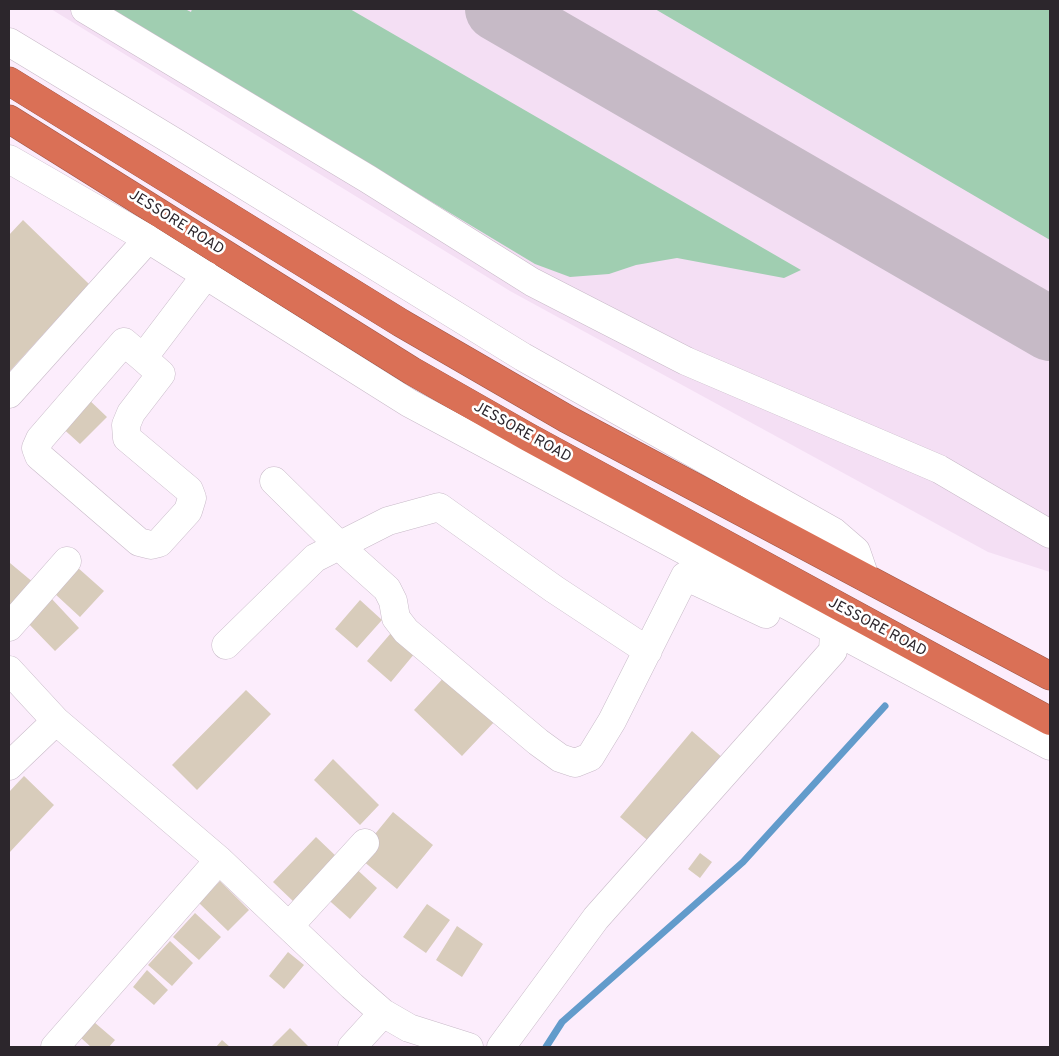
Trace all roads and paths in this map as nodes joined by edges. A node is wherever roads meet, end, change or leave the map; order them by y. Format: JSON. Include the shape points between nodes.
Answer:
{"nodes":[{"id":1,"x":85,"y":9,"type":"edge"},
{"id":2,"x":9,"y":42,"type":"edge"},
{"id":3,"x":9,"y":81,"type":"edge"},
{"id":4,"x":9,"y":119,"type":"edge"},
{"id":5,"x":9,"y":159,"type":"edge"},
{"id":6,"x":148,"y":238,"type":"junction"},
{"id":7,"x":206,"y":275,"type":"junction"},
{"id":8,"x":142,"y":358,"type":"junction"},
{"id":9,"x":9,"y":394,"type":"edge"},
{"id":10,"x":274,"y":481,"type":"dead end"},
{"id":11,"x":1050,"y":534,"type":"edge"},
{"id":12,"x":339,"y":545,"type":"junction"},
{"id":13,"x":67,"y":561,"type":"dead end"},
{"id":14,"x":865,"y":577,"type":"junction"},
{"id":15,"x":9,"y":627,"type":"edge"},
{"id":16,"x":836,"y":631,"type":"junction"},
{"id":17,"x":226,"y":645,"type":"dead end"},
{"id":18,"x":648,"y":651,"type":"junction"},
{"id":19,"x":9,"y":670,"type":"edge"},
{"id":20,"x":1050,"y":676,"type":"edge"},
{"id":21,"x":56,"y":721,"type":"junction"},
{"id":22,"x":1050,"y":721,"type":"edge"},
{"id":23,"x":1050,"y":746,"type":"edge"},
{"id":24,"x":9,"y":766,"type":"edge"},
{"id":25,"x":364,"y":843,"type":"dead end"},
{"id":26,"x":219,"y":860,"type":"junction"},
{"id":27,"x":290,"y":925,"type":"junction"},
{"id":28,"x":383,"y":1013,"type":"junction"},
{"id":29,"x":67,"y":1043,"type":"edge"},
{"id":30,"x":352,"y":1047,"type":"edge"},
{"id":31,"x":469,"y":1047,"type":"edge"},
{"id":32,"x":501,"y":1047,"type":"edge"}],
"edges":[{"from":1,"to":11,"type":"street","via":[[532,282],[686,360],[939,469]]},
{"from":2,"to":14,"type":"street","via":[[523,357],[834,532],[856,551]]},
{"from":3,"to":14,"type":"highway","via":[[401,323],[567,419]]},
{"from":4,"to":16,"type":"highway","name":"JESSORE ROAD","via":[[412,371],[528,437]]},
{"from":5,"to":6,"type":"street"},
{"from":6,"to":7,"type":"street"},
{"from":6,"to":9,"type":"street"},
{"from":7,"to":8,"type":"street"},
{"from":7,"to":16,"type":"street","via":[[409,404]]},
{"from":8,"to":8,"type":"street","via":[[161,374],[131,413],[126,425],[128,438],[189,490],[192,498],[188,511],[159,543],[151,545],[139,542],[39,456],[36,448],[40,439],[124,342]]},
{"from":10,"to":12,"type":"street"},
{"from":12,"to":17,"type":"street","via":[[315,558]]},
{"from":12,"to":18,"type":"street","via":[[388,521],[439,507]]},
{"from":12,"to":18,"type":"street","via":[[387,589],[396,618],[406,630],[560,758],[575,763],[590,757]]},
{"from":13,"to":15,"type":"street"},
{"from":14,"to":20,"type":"highway"},
{"from":16,"to":18,"type":"street","via":[[764,613],[686,576]]},
{"from":16,"to":22,"type":"highway","name":"JESSORE ROAD"},
{"from":16,"to":23,"type":"street"},
{"from":16,"to":32,"type":"street","via":[[596,918]]},
{"from":19,"to":21,"type":"street"},
{"from":21,"to":24,"type":"street"},
{"from":21,"to":26,"type":"street"},
{"from":25,"to":27,"type":"street"},
{"from":26,"to":27,"type":"street"},
{"from":26,"to":29,"type":"street"},
{"from":27,"to":28,"type":"street"},
{"from":28,"to":30,"type":"street"},
{"from":28,"to":31,"type":"street","via":[[409,1028]]}]}
